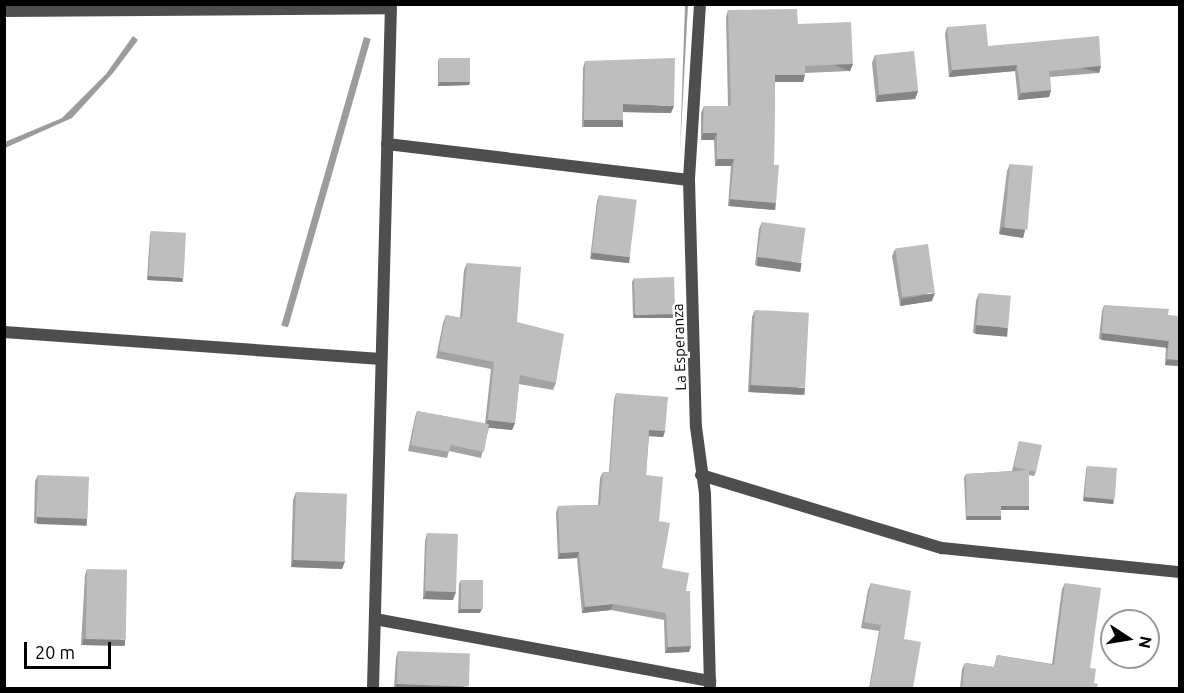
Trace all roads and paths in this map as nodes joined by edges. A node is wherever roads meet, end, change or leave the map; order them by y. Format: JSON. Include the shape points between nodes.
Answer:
{"nodes":[{"id":1,"x":700,"y":4,"type":"edge"},
{"id":2,"x":390,"y":6,"type":"edge"},
{"id":3,"x":4,"y":11,"type":"edge"},
{"id":4,"x":387,"y":144,"type":"junction"},
{"id":5,"x":689,"y":180,"type":"junction"},
{"id":6,"x":4,"y":332,"type":"edge"},
{"id":7,"x":381,"y":359,"type":"junction"},
{"id":8,"x":701,"y":475,"type":"junction"},
{"id":9,"x":1179,"y":572,"type":"edge"},
{"id":10,"x":375,"y":619,"type":"junction"},
{"id":11,"x":710,"y":685,"type":"edge"},
{"id":12,"x":373,"y":688,"type":"edge"}],
"edges":[{"from":1,"to":5,"type":"street","name":"La Esperanza"},
{"from":2,"to":3,"type":"street"},
{"from":2,"to":4,"type":"street"},
{"from":4,"to":5,"type":"street"},
{"from":4,"to":7,"type":"street"},
{"from":5,"to":8,"type":"street","name":"La Esperanza"},
{"from":6,"to":7,"type":"street"},
{"from":7,"to":10,"type":"street"},
{"from":8,"to":9,"type":"street","via":[[942,548]]},
{"from":8,"to":11,"type":"street","name":"La Esperanza","via":[[705,494]]},
{"from":10,"to":11,"type":"street"},
{"from":10,"to":12,"type":"street"}]}
